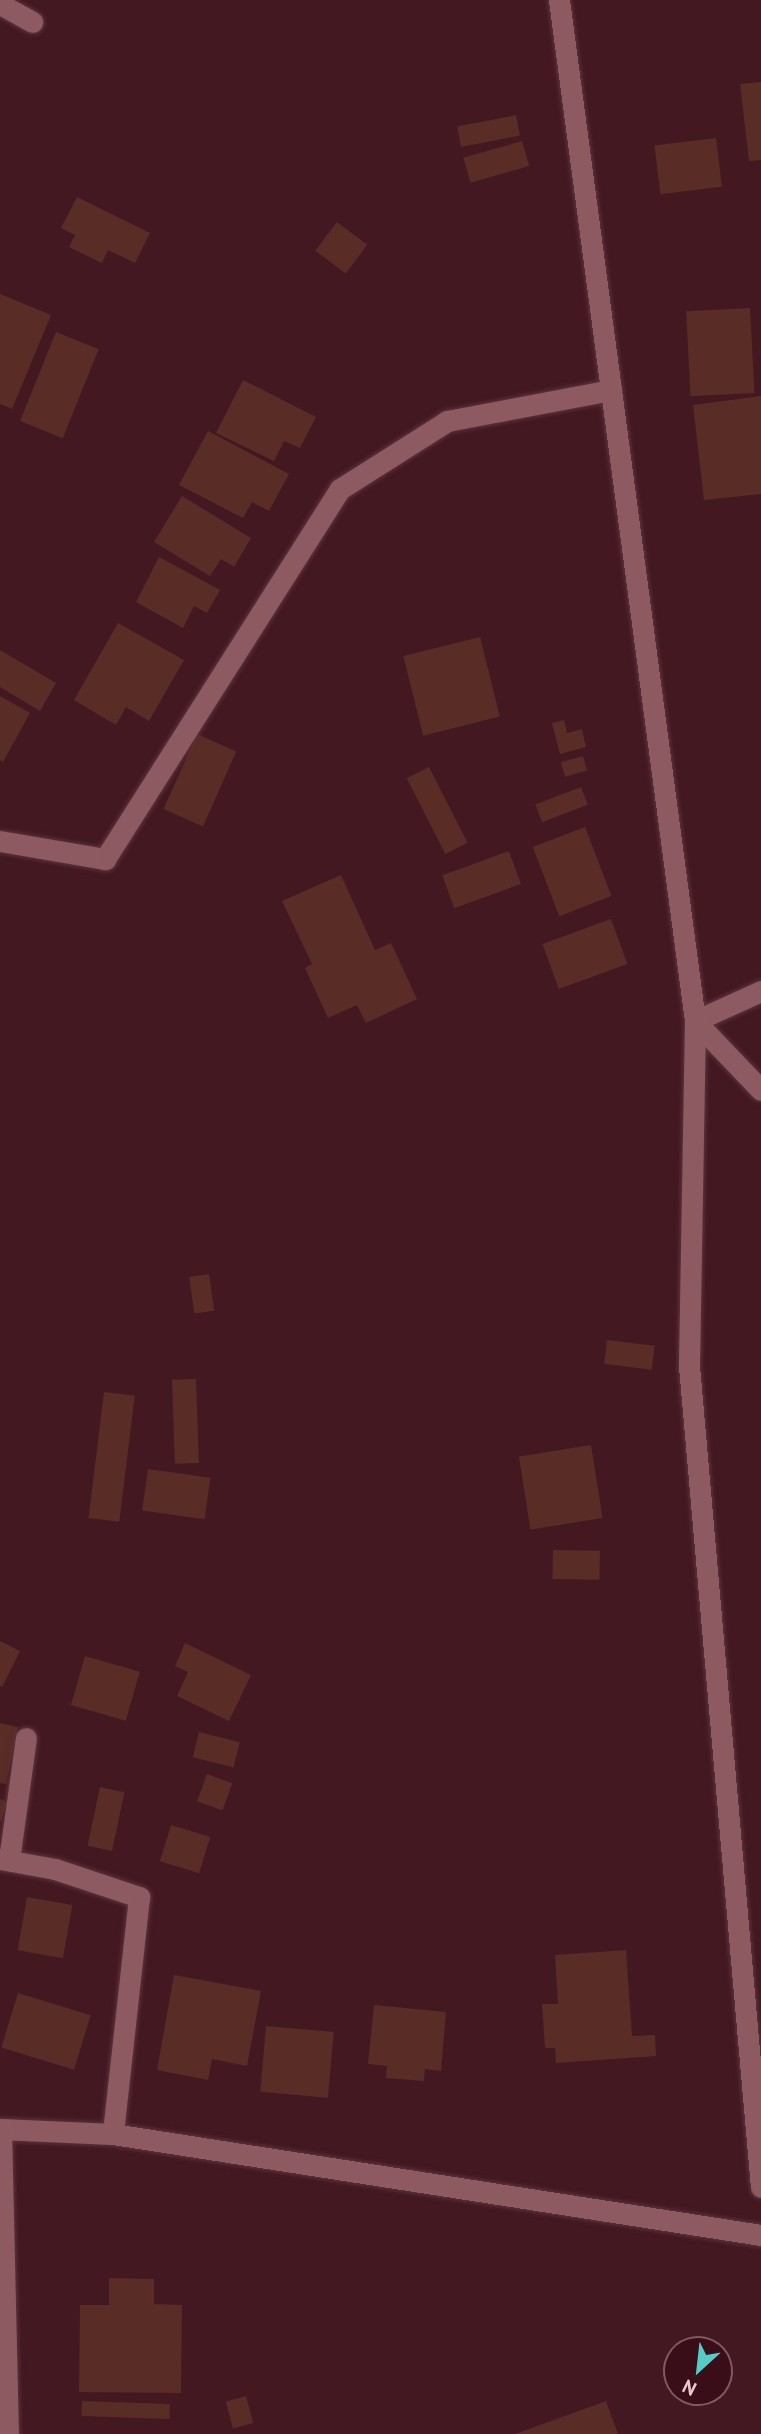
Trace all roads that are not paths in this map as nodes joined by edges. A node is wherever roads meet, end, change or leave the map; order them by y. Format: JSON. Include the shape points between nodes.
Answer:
{"nodes":[{"id":1,"x":559,"y":0,"type":"edge"},
{"id":2,"x":0,"y":4,"type":"edge"},
{"id":3,"x":32,"y":22,"type":"dead end"},
{"id":4,"x":611,"y":390,"type":"junction"},
{"id":5,"x":0,"y":841,"type":"edge"},
{"id":6,"x":761,"y":991,"type":"edge"},
{"id":7,"x":695,"y":1021,"type":"junction"},
{"id":8,"x":761,"y":1090,"type":"edge"},
{"id":9,"x":26,"y":1738,"type":"dead end"},
{"id":10,"x":4,"y":1860,"type":"edge"},
{"id":11,"x":0,"y":2129,"type":"edge"},
{"id":12,"x":113,"y":2134,"type":"junction"},
{"id":13,"x":761,"y":2187,"type":"edge"},
{"id":14,"x":761,"y":2235,"type":"edge"},
{"id":15,"x":8,"y":2434,"type":"edge"}],
"edges":[{"from":1,"to":4,"type":"street"},
{"from":2,"to":3,"type":"street"},
{"from":4,"to":5,"type":"street","via":[[447,421],[340,489],[105,859]]},
{"from":4,"to":7,"type":"street"},
{"from":6,"to":7,"type":"street"},
{"from":7,"to":8,"type":"street"},
{"from":7,"to":13,"type":"street","via":[[689,1366]]},
{"from":9,"to":10,"type":"street"},
{"from":10,"to":12,"type":"street","via":[[55,1869],[139,1897]]},
{"from":11,"to":12,"type":"street"},
{"from":11,"to":15,"type":"street"},
{"from":12,"to":14,"type":"street"}]}
